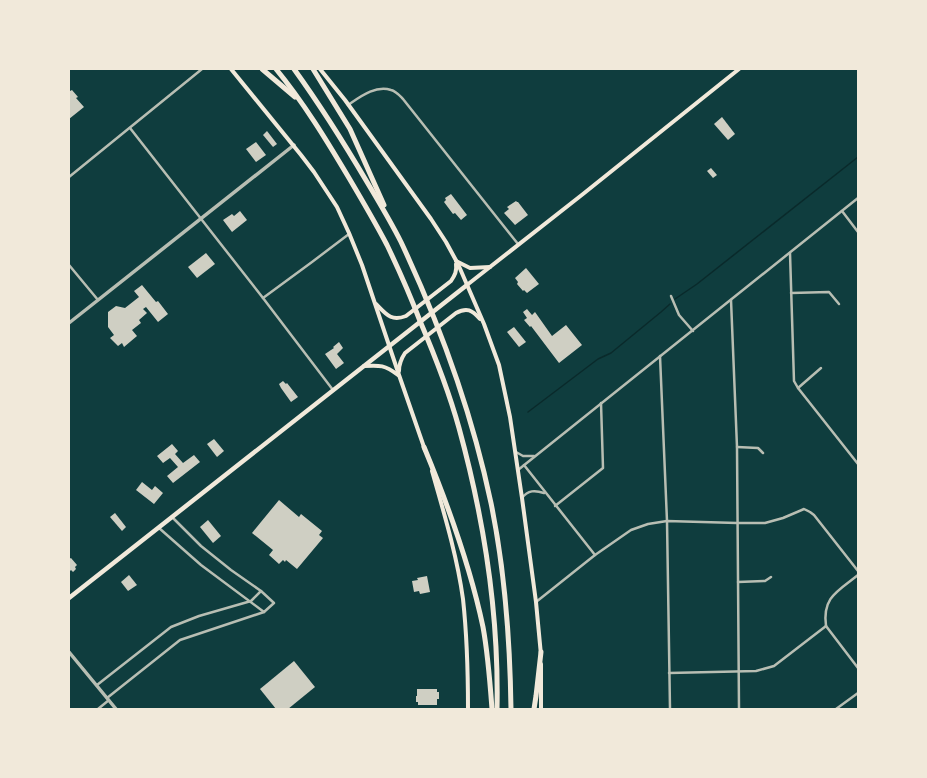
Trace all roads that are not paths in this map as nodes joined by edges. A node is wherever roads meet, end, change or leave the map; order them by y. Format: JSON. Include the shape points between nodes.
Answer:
{"nodes":[{"id":1,"x":202,"y":69,"type":"edge"},
{"id":2,"x":232,"y":69,"type":"edge"},
{"id":3,"x":262,"y":69,"type":"edge"},
{"id":4,"x":276,"y":69,"type":"edge"},
{"id":5,"x":294,"y":69,"type":"edge"},
{"id":6,"x":312,"y":69,"type":"edge"},
{"id":7,"x":320,"y":69,"type":"edge"},
{"id":8,"x":739,"y":69,"type":"edge"},
{"id":9,"x":302,"y":103,"type":"junction"},
{"id":10,"x":348,"y":105,"type":"junction"},
{"id":11,"x":130,"y":128,"type":"junction"},
{"id":12,"x":294,"y":145,"type":"junction"},
{"id":13,"x":69,"y":177,"type":"edge"},
{"id":14,"x":858,"y":198,"type":"edge"},
{"id":15,"x":842,"y":211,"type":"junction"},
{"id":16,"x":200,"y":219,"type":"junction"},
{"id":17,"x":858,"y":232,"type":"edge"},
{"id":18,"x":349,"y":233,"type":"junction"},
{"id":19,"x":400,"y":241,"type":"junction"},
{"id":20,"x":518,"y":245,"type":"junction"},
{"id":21,"x":790,"y":252,"type":"junction"},
{"id":22,"x":456,"y":261,"type":"junction"},
{"id":23,"x":69,"y":264,"type":"edge"},
{"id":24,"x":490,"y":267,"type":"junction"},
{"id":25,"x":467,"y":285,"type":"junction"},
{"id":26,"x":791,"y":293,"type":"junction"},
{"id":27,"x":671,"y":296,"type":"dead end"},
{"id":28,"x":263,"y":298,"type":"junction"},
{"id":29,"x":98,"y":300,"type":"junction"},
{"id":30,"x":731,"y":300,"type":"junction"},
{"id":31,"x":376,"y":304,"type":"junction"},
{"id":32,"x":839,"y":304,"type":"dead end"},
{"id":33,"x":69,"y":323,"type":"edge"},
{"id":34,"x":484,"y":324,"type":"junction"},
{"id":35,"x":692,"y":331,"type":"junction"},
{"id":36,"x":389,"y":346,"type":"junction"},
{"id":37,"x":660,"y":356,"type":"junction"},
{"id":38,"x":364,"y":366,"type":"junction"},
{"id":39,"x":821,"y":368,"type":"dead end"},
{"id":40,"x":398,"y":375,"type":"junction"},
{"id":41,"x":798,"y":388,"type":"junction"},
{"id":42,"x":333,"y":390,"type":"junction"},
{"id":43,"x":601,"y":403,"type":"junction"},
{"id":44,"x":424,"y":447,"type":"junction"},
{"id":45,"x":737,"y":447,"type":"junction"},
{"id":46,"x":515,"y":451,"type":"junction"},
{"id":47,"x":763,"y":453,"type":"dead end"},
{"id":48,"x":534,"y":456,"type":"junction"},
{"id":49,"x":858,"y":464,"type":"edge"},
{"id":50,"x":524,"y":465,"type":"junction"},
{"id":51,"x":518,"y":470,"type":"junction"},
{"id":52,"x":546,"y":493,"type":"junction"},
{"id":53,"x":522,"y":498,"type":"junction"},
{"id":54,"x":555,"y":506,"type":"junction"},
{"id":55,"x":172,"y":518,"type":"junction"},
{"id":56,"x":667,"y":521,"type":"junction"},
{"id":57,"x":737,"y":523,"type":"junction"},
{"id":58,"x":159,"y":528,"type":"junction"},
{"id":59,"x":595,"y":555,"type":"junction"},
{"id":60,"x":858,"y":571,"type":"edge"},
{"id":61,"x":858,"y":575,"type":"edge"},
{"id":62,"x":771,"y":577,"type":"dead end"},
{"id":63,"x":738,"y":582,"type":"junction"},
{"id":64,"x":261,"y":591,"type":"junction"},
{"id":65,"x":69,"y":598,"type":"edge"},
{"id":66,"x":251,"y":601,"type":"junction"},
{"id":67,"x":536,"y":602,"type":"junction"},
{"id":68,"x":264,"y":612,"type":"junction"},
{"id":69,"x":826,"y":626,"type":"junction"},
{"id":70,"x":69,"y":652,"type":"edge"},
{"id":71,"x":541,"y":652,"type":"junction"},
{"id":72,"x":858,"y":668,"type":"edge"},
{"id":73,"x":739,"y":672,"type":"junction"},
{"id":74,"x":669,"y":673,"type":"junction"},
{"id":75,"x":97,"y":685,"type":"junction"},
{"id":76,"x":858,"y":693,"type":"edge"},
{"id":77,"x":108,"y":699,"type":"junction"},
{"id":78,"x":98,"y":709,"type":"edge"},
{"id":79,"x":116,"y":709,"type":"edge"},
{"id":80,"x":468,"y":709,"type":"edge"},
{"id":81,"x":492,"y":709,"type":"edge"},
{"id":82,"x":498,"y":709,"type":"edge"},
{"id":83,"x":511,"y":709,"type":"edge"},
{"id":84,"x":534,"y":709,"type":"edge"},
{"id":85,"x":541,"y":709,"type":"edge"},
{"id":86,"x":670,"y":709,"type":"edge"},
{"id":87,"x":739,"y":709,"type":"edge"},
{"id":88,"x":836,"y":709,"type":"edge"}],
"edges":[{"from":1,"to":11,"type":"street"},
{"from":2,"to":12,"type":"main road"},
{"from":3,"to":9,"type":"highway"},
{"from":4,"to":9,"type":"highway"},
{"from":5,"to":19,"type":"highway","via":[[340,136]]},
{"from":6,"to":19,"type":"highway","via":[[350,129]]},
{"from":7,"to":10,"type":"main road"},
{"from":8,"to":20,"type":"main road"},
{"from":9,"to":82,"type":"highway","via":[[338,159],[390,251],[432,349],[459,427],[483,531],[494,615]]},
{"from":10,"to":20,"type":"street","via":[[376,89],[392,90],[397,93]]},
{"from":10,"to":22,"type":"main road","via":[[431,219]]},
{"from":11,"to":13,"type":"street"},
{"from":11,"to":16,"type":"street"},
{"from":12,"to":16,"type":"street"},
{"from":12,"to":18,"type":"main road","via":[[327,192]]},
{"from":14,"to":15,"type":"street"},
{"from":15,"to":17,"type":"street"},
{"from":15,"to":21,"type":"street"},
{"from":16,"to":28,"type":"street"},
{"from":16,"to":29,"type":"street"},
{"from":18,"to":28,"type":"street"},
{"from":18,"to":31,"type":"main road"},
{"from":19,"to":83,"type":"highway","via":[[443,340],[459,386],[491,503],[506,606]]},
{"from":20,"to":24,"type":"main road"},
{"from":21,"to":26,"type":"street"},
{"from":21,"to":30,"type":"street"},
{"from":22,"to":24,"type":"main road","via":[[470,268]]},
{"from":22,"to":25,"type":"main road"},
{"from":22,"to":31,"type":"main road","via":[[455,276],[451,281],[406,316],[393,319]]},
{"from":23,"to":29,"type":"street"},
{"from":24,"to":25,"type":"main road"},
{"from":25,"to":34,"type":"main road"},
{"from":25,"to":36,"type":"highway"},
{"from":26,"to":32,"type":"street","via":[[829,292]]},
{"from":26,"to":41,"type":"street","via":[[794,381]]},
{"from":27,"to":35,"type":"street","via":[[680,315]]},
{"from":28,"to":42,"type":"street"},
{"from":29,"to":33,"type":"street"},
{"from":30,"to":35,"type":"street"},
{"from":30,"to":45,"type":"street"},
{"from":31,"to":36,"type":"main road"},
{"from":34,"to":40,"type":"main road","via":[[469,310],[456,313],[405,353],[401,358]]},
{"from":34,"to":46,"type":"main road","via":[[499,365]]},
{"from":35,"to":37,"type":"street"},
{"from":36,"to":38,"type":"highway"},
{"from":36,"to":40,"type":"main road"},
{"from":37,"to":43,"type":"street"},
{"from":37,"to":56,"type":"street"},
{"from":38,"to":40,"type":"main road","via":[[379,365]]},
{"from":38,"to":42,"type":"highway"},
{"from":39,"to":41,"type":"street"},
{"from":40,"to":44,"type":"main road"},
{"from":41,"to":49,"type":"street"},
{"from":42,"to":55,"type":"highway"},
{"from":43,"to":48,"type":"street"},
{"from":43,"to":54,"type":"street","via":[[603,468]]},
{"from":44,"to":80,"type":"main road","via":[[451,539],[460,584],[467,633]]},
{"from":44,"to":81,"type":"highway","via":[[443,492],[476,596],[483,628]]},
{"from":45,"to":47,"type":"street","via":[[758,448]]},
{"from":45,"to":57,"type":"street"},
{"from":46,"to":48,"type":"street","via":[[523,456]]},
{"from":46,"to":51,"type":"main road"},
{"from":48,"to":50,"type":"street"},
{"from":50,"to":51,"type":"street"},
{"from":50,"to":52,"type":"street"},
{"from":51,"to":53,"type":"main road"},
{"from":52,"to":53,"type":"street","via":[[530,491]]},
{"from":52,"to":54,"type":"street"},
{"from":53,"to":67,"type":"main road"},
{"from":54,"to":59,"type":"street"},
{"from":55,"to":58,"type":"highway"},
{"from":55,"to":64,"type":"street","via":[[201,546]]},
{"from":56,"to":57,"type":"street"},
{"from":56,"to":59,"type":"street","via":[[631,530]]},
{"from":56,"to":74,"type":"street"},
{"from":57,"to":60,"type":"street","via":[[765,523],[804,509],[808,510]]},
{"from":57,"to":63,"type":"street"},
{"from":58,"to":65,"type":"highway"},
{"from":58,"to":66,"type":"street","via":[[202,565]]},
{"from":59,"to":67,"type":"street"},
{"from":61,"to":69,"type":"street","via":[[828,602]]},
{"from":62,"to":63,"type":"street","via":[[765,581]]},
{"from":63,"to":73,"type":"street"},
{"from":64,"to":66,"type":"street"},
{"from":64,"to":68,"type":"street","via":[[274,603]]},
{"from":66,"to":68,"type":"street"},
{"from":66,"to":75,"type":"street","via":[[171,627]]},
{"from":67,"to":71,"type":"main road"},
{"from":68,"to":77,"type":"street","via":[[180,640]]},
{"from":69,"to":72,"type":"street"},
{"from":69,"to":73,"type":"street","via":[[774,666]]},
{"from":70,"to":75,"type":"street"},
{"from":71,"to":84,"type":"highway"},
{"from":71,"to":85,"type":"main road"},
{"from":73,"to":74,"type":"street"},
{"from":73,"to":87,"type":"street"},
{"from":74,"to":86,"type":"street"},
{"from":75,"to":77,"type":"street"},
{"from":76,"to":88,"type":"street"},
{"from":77,"to":78,"type":"street"},
{"from":77,"to":79,"type":"street"}]}
